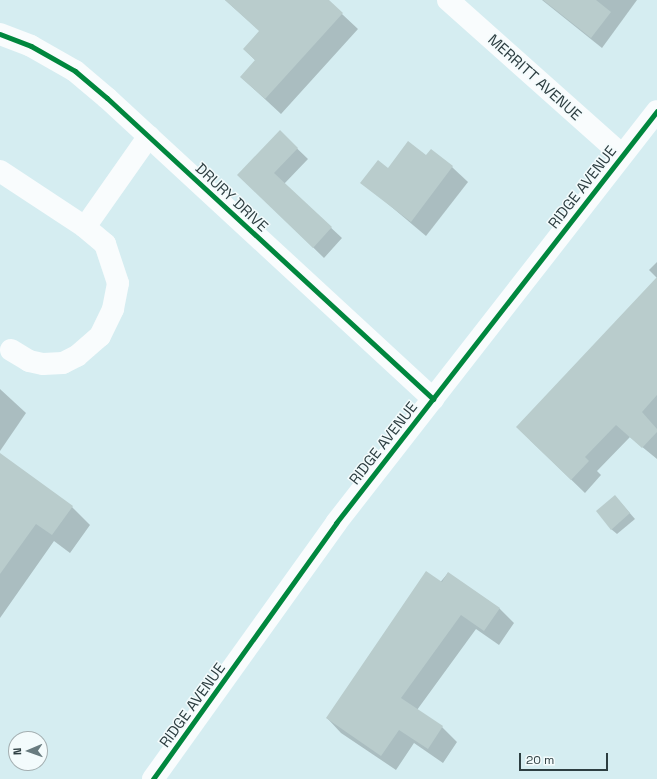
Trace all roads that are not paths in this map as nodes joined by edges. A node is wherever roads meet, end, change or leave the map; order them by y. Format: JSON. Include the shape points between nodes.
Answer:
{"nodes":[{"id":1,"x":448,"y":0,"type":"edge"},
{"id":2,"x":0,"y":34,"type":"edge"},
{"id":3,"x":657,"y":111,"type":"edge"},
{"id":4,"x":149,"y":136,"type":"junction"},
{"id":5,"x":622,"y":155,"type":"junction"},
{"id":6,"x":0,"y":171,"type":"edge"},
{"id":7,"x":85,"y":227,"type":"junction"},
{"id":8,"x":11,"y":350,"type":"dead end"},
{"id":9,"x":433,"y":398,"type":"junction"},
{"id":10,"x":154,"y":779,"type":"edge"}],
"edges":[{"from":1,"to":5,"type":"street","name":"MERRITT AVENUE"},
{"from":2,"to":4,"type":"street","name":"DRURY DRIVE","via":[[32,46],[75,71]]},
{"from":3,"to":5,"type":"street","name":"RIDGE AVENUE"},
{"from":4,"to":7,"type":"street"},
{"from":4,"to":9,"type":"street","name":"DRURY DRIVE"},
{"from":5,"to":9,"type":"street","name":"RIDGE AVENUE"},
{"from":6,"to":7,"type":"street"},
{"from":7,"to":8,"type":"street","via":[[105,244],[118,283],[113,309],[100,336],[77,356],[63,363],[43,364]]},
{"from":9,"to":10,"type":"street","name":"RIDGE AVENUE","via":[[336,523]]}]}
